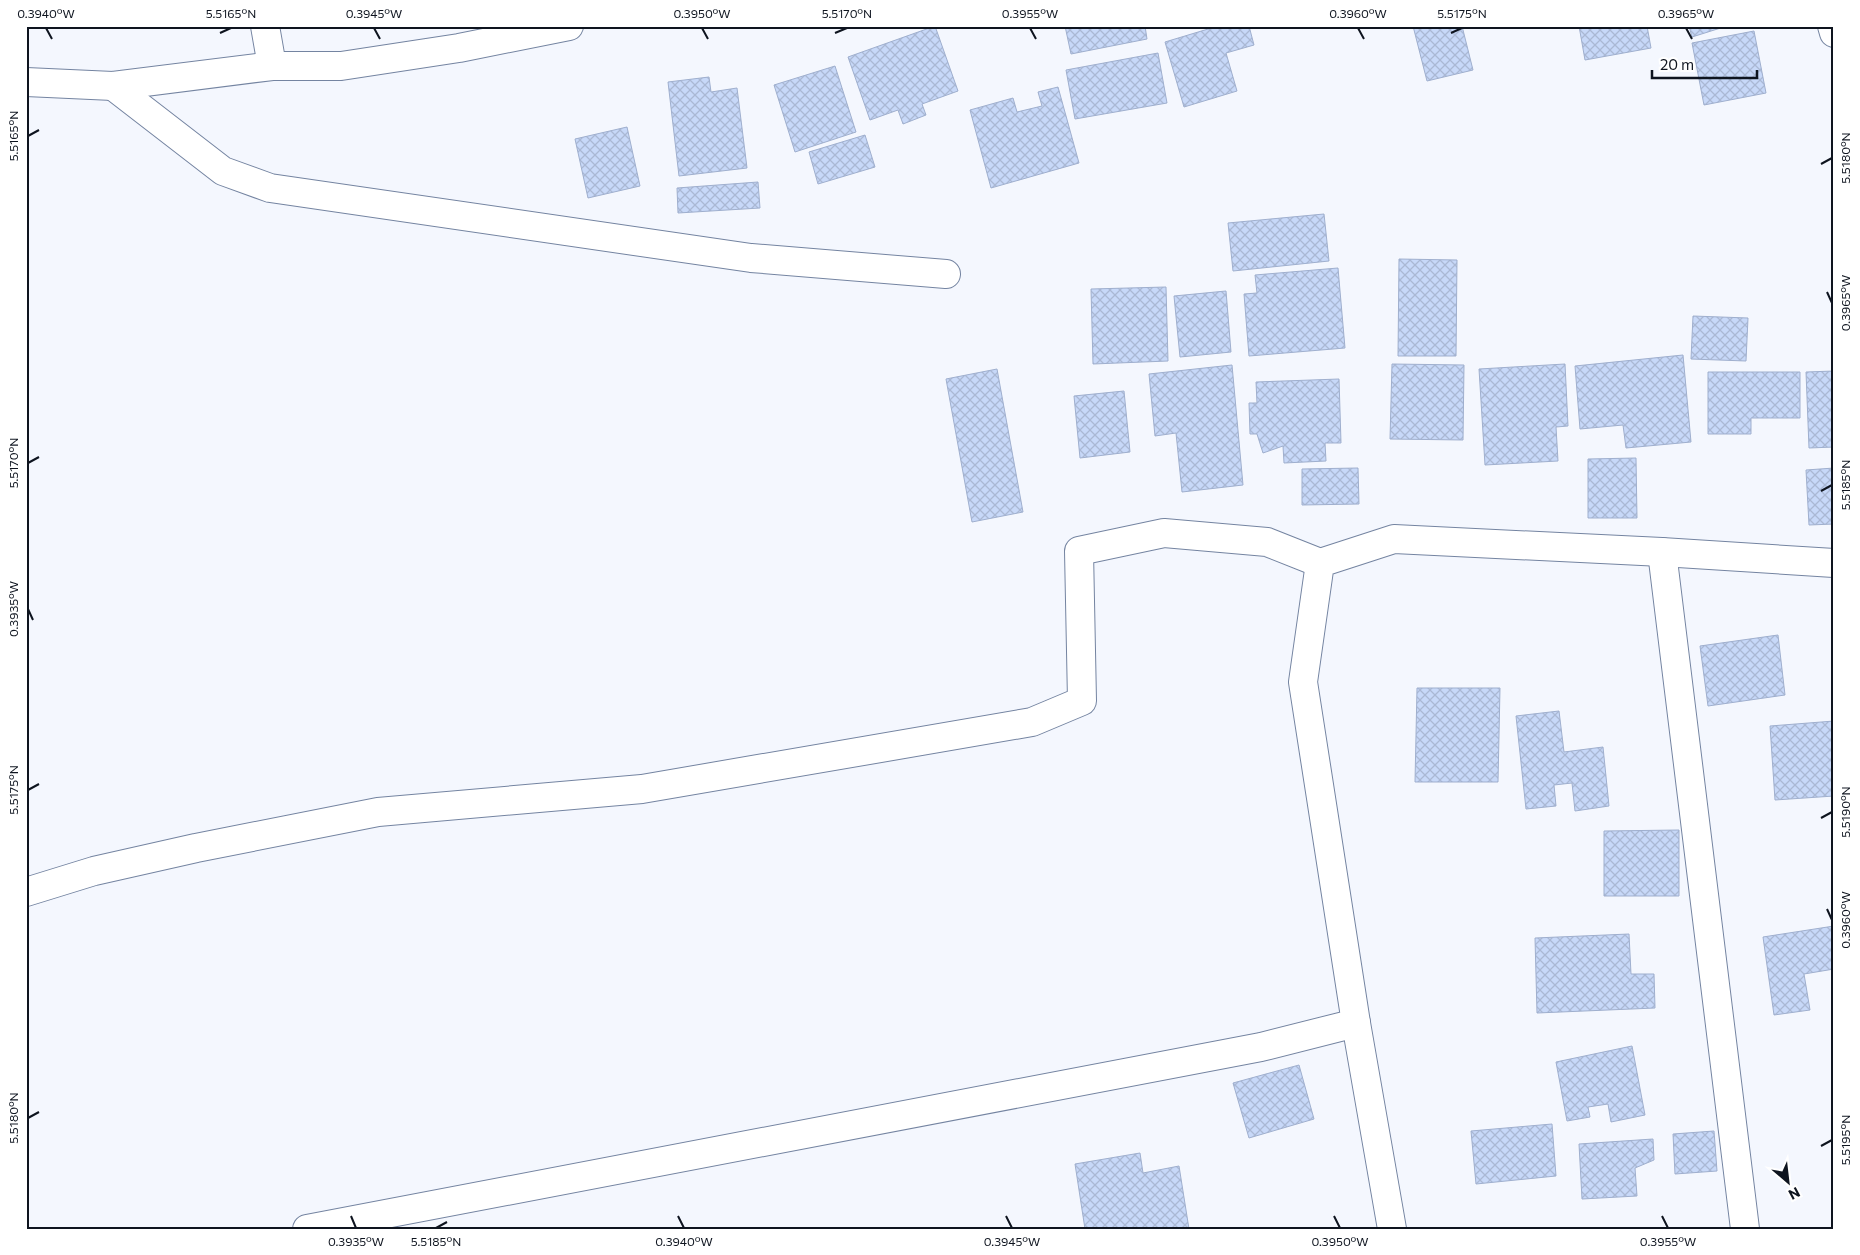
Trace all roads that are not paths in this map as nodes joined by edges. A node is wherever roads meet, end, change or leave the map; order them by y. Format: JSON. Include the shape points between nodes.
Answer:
{"nodes":[{"id":1,"x":265,"y":26,"type":"edge"},
{"id":2,"x":570,"y":26,"type":"edge"},
{"id":3,"x":1832,"y":26,"type":"edge"},
{"id":4,"x":1834,"y":33,"type":"edge"},
{"id":5,"x":272,"y":66,"type":"junction"},
{"id":6,"x":26,"y":82,"type":"edge"},
{"id":7,"x":113,"y":86,"type":"junction"},
{"id":8,"x":946,"y":274,"type":"dead end"},
{"id":9,"x":1662,"y":552,"type":"junction"},
{"id":10,"x":1320,"y":563,"type":"junction"},
{"id":11,"x":1834,"y":563,"type":"edge"},
{"id":12,"x":26,"y":892,"type":"edge"},
{"id":13,"x":1356,"y":1023,"type":"junction"},
{"id":14,"x":307,"y":1229,"type":"edge"},
{"id":15,"x":1392,"y":1229,"type":"edge"},
{"id":16,"x":1745,"y":1229,"type":"edge"}],
"edges":[{"from":1,"to":5,"type":"street"},
{"from":2,"to":5,"type":"street","via":[[459,48],[341,66]]},
{"from":3,"to":4,"type":"street"},
{"from":5,"to":7,"type":"street"},
{"from":6,"to":7,"type":"street"},
{"from":7,"to":8,"type":"street","via":[[223,171],[270,188],[751,258]]},
{"from":9,"to":10,"type":"street","via":[[1394,539]]},
{"from":9,"to":11,"type":"street"},
{"from":9,"to":16,"type":"street"},
{"from":10,"to":12,"type":"street","via":[[1267,542],[1164,533],[1079,551],[1082,701],[1032,722],[642,789],[378,812],[94,871]]},
{"from":10,"to":13,"type":"street","via":[[1303,682]]},
{"from":13,"to":14,"type":"street","via":[[1261,1047]]},
{"from":13,"to":15,"type":"street"}]}
